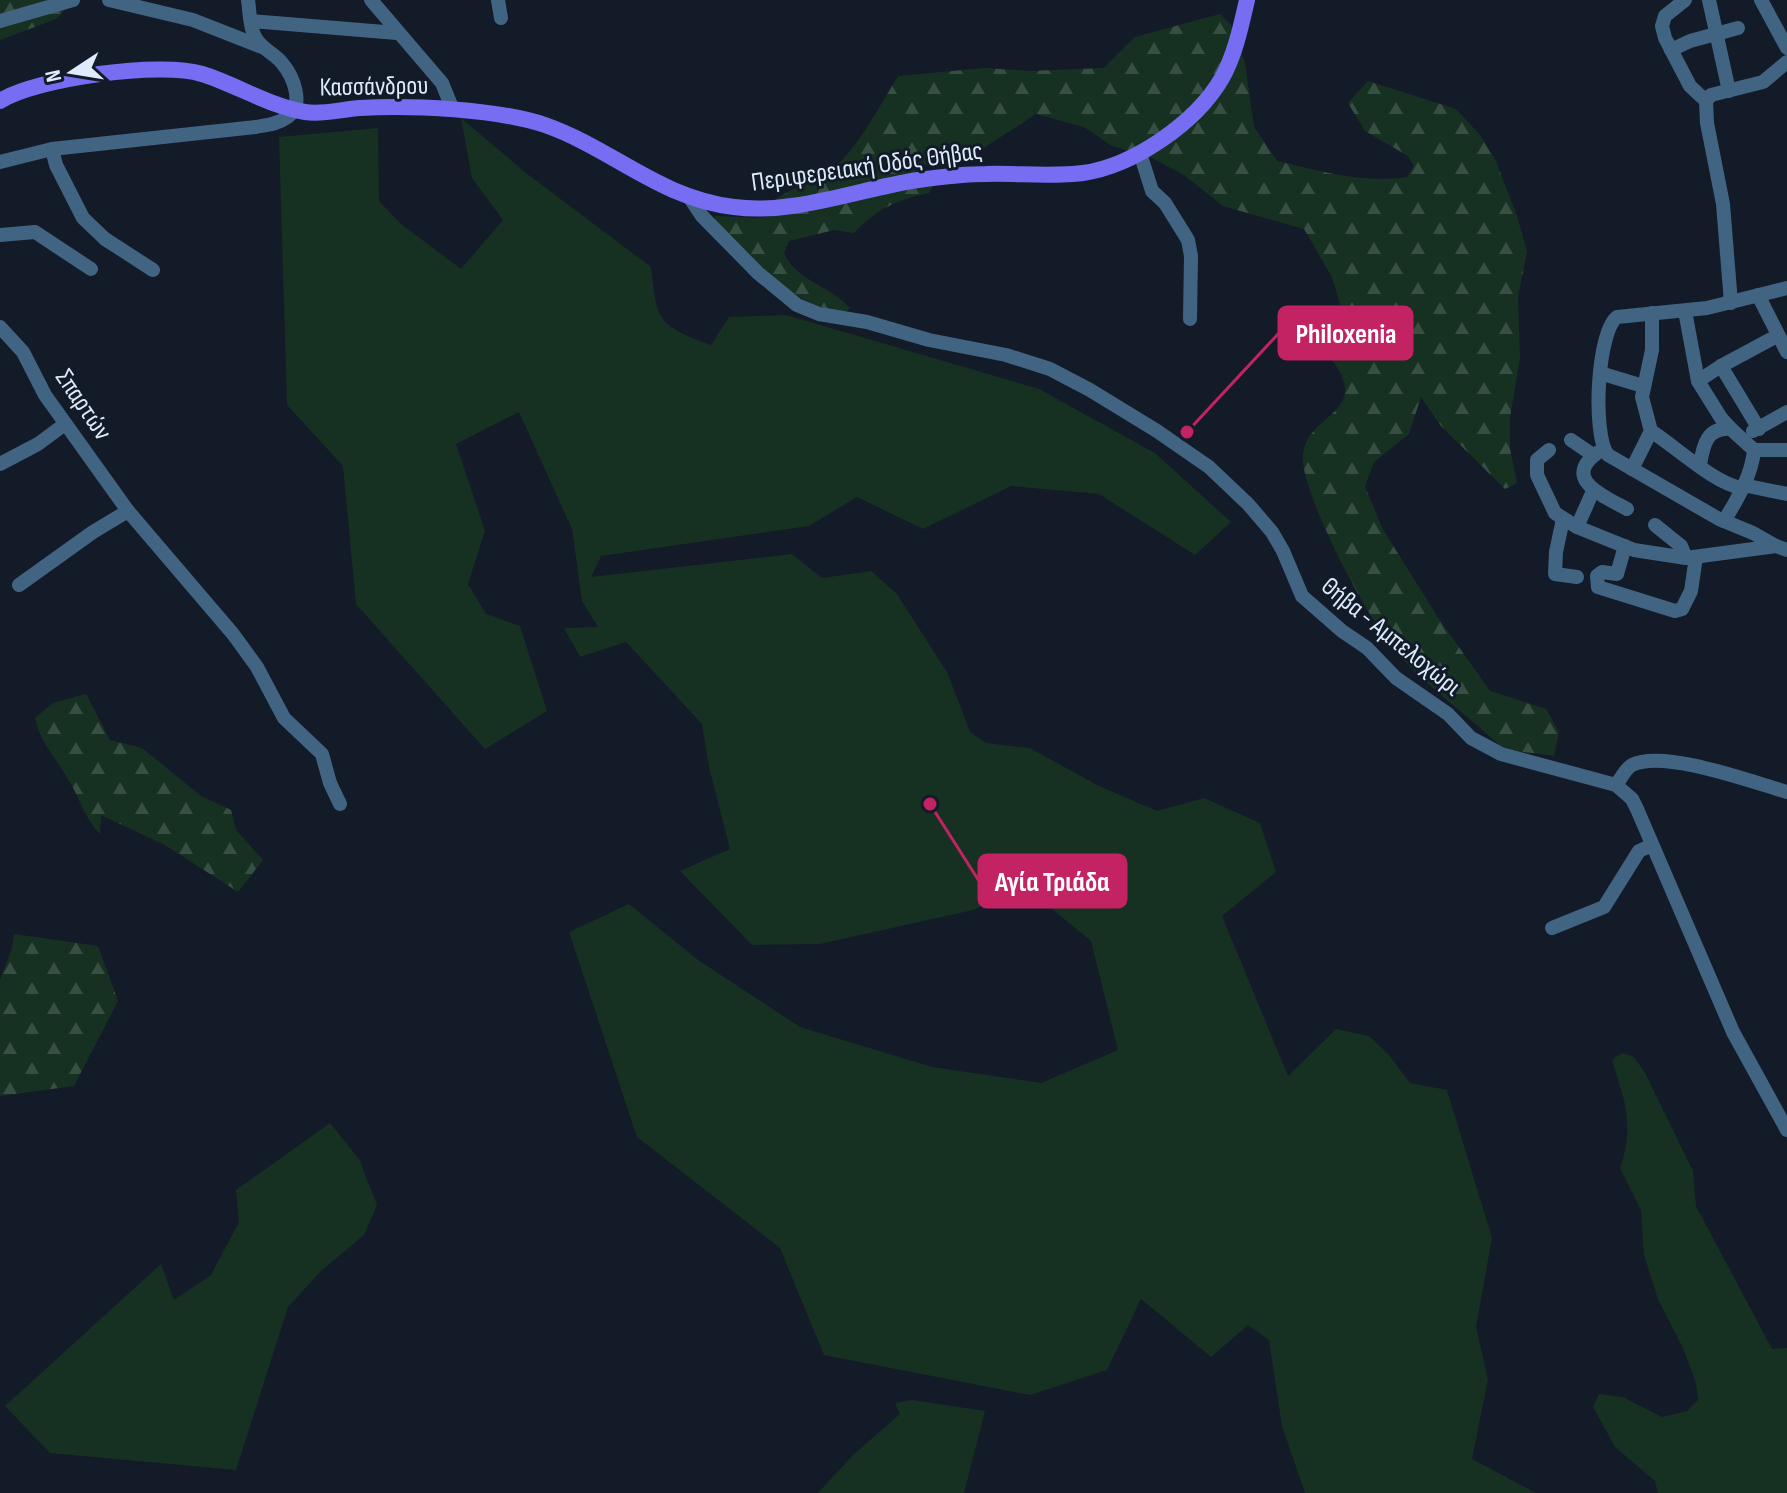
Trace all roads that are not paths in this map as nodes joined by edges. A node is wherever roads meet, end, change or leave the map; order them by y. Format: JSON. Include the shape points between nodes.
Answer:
{"nodes":[{"id":1,"x":73,"y":0,"type":"edge"},
{"id":2,"x":109,"y":0,"type":"edge"},
{"id":3,"x":248,"y":0,"type":"edge"},
{"id":4,"x":371,"y":0,"type":"edge"},
{"id":5,"x":498,"y":0,"type":"edge"},
{"id":6,"x":1247,"y":0,"type":"edge"},
{"id":7,"x":1685,"y":0,"type":"edge"},
{"id":8,"x":1709,"y":0,"type":"edge"},
{"id":9,"x":1761,"y":0,"type":"edge"},
{"id":10,"x":501,"y":18,"type":"dead end"},
{"id":11,"x":0,"y":21,"type":"edge"},
{"id":12,"x":251,"y":21,"type":"junction"},
{"id":13,"x":1738,"y":28,"type":"dead end"},
{"id":14,"x":397,"y":33,"type":"junction"},
{"id":15,"x":1716,"y":36,"type":"junction"},
{"id":16,"x":262,"y":47,"type":"junction"},
{"id":17,"x":1787,"y":48,"type":"edge"},
{"id":18,"x":1671,"y":50,"type":"junction"},
{"id":19,"x":1787,"y":62,"type":"edge"},
{"id":20,"x":1729,"y":91,"type":"junction"},
{"id":21,"x":0,"y":101,"type":"edge"},
{"id":22,"x":1706,"y":101,"type":"junction"},
{"id":23,"x":453,"y":110,"type":"junction"},
{"id":24,"x":289,"y":115,"type":"junction"},
{"id":25,"x":52,"y":149,"type":"junction"},
{"id":26,"x":1140,"y":153,"type":"junction"},
{"id":27,"x":0,"y":162,"type":"edge"},
{"id":28,"x":1119,"y":164,"type":"junction"},
{"id":29,"x":1148,"y":182,"type":"junction"},
{"id":30,"x":690,"y":198,"type":"junction"},
{"id":31,"x":0,"y":235,"type":"edge"},
{"id":32,"x":91,"y":269,"type":"dead end"},
{"id":33,"x":153,"y":270,"type":"dead end"},
{"id":34,"x":1787,"y":288,"type":"edge"},
{"id":35,"x":1758,"y":295,"type":"junction"},
{"id":36,"x":1731,"y":303,"type":"junction"},
{"id":37,"x":1685,"y":311,"type":"junction"},
{"id":38,"x":1652,"y":313,"type":"junction"},
{"id":39,"x":1190,"y":319,"type":"dead end"},
{"id":40,"x":0,"y":327,"type":"edge"},
{"id":41,"x":1777,"y":336,"type":"junction"},
{"id":42,"x":1787,"y":352,"type":"edge"},
{"id":43,"x":1721,"y":366,"type":"junction"},
{"id":44,"x":1600,"y":373,"type":"junction"},
{"id":45,"x":1698,"y":381,"type":"junction"},
{"id":46,"x":1643,"y":386,"type":"junction"},
{"id":47,"x":1787,"y":412,"type":"edge"},
{"id":48,"x":65,"y":424,"type":"junction"},
{"id":49,"x":1759,"y":429,"type":"junction"},
{"id":50,"x":1651,"y":431,"type":"junction"},
{"id":51,"x":1736,"y":432,"type":"junction"},
{"id":52,"x":1571,"y":440,"type":"dead end"},
{"id":53,"x":1549,"y":450,"type":"dead end"},
{"id":54,"x":1754,"y":450,"type":"junction"},
{"id":55,"x":1787,"y":450,"type":"edge"},
{"id":56,"x":1598,"y":452,"type":"junction"},
{"id":57,"x":0,"y":464,"type":"edge"},
{"id":58,"x":1700,"y":465,"type":"junction"},
{"id":59,"x":1632,"y":469,"type":"junction"},
{"id":60,"x":1743,"y":486,"type":"junction"},
{"id":61,"x":1593,"y":491,"type":"junction"},
{"id":62,"x":1787,"y":494,"type":"edge"},
{"id":63,"x":1627,"y":509,"type":"dead end"},
{"id":64,"x":128,"y":511,"type":"junction"},
{"id":65,"x":1563,"y":519,"type":"junction"},
{"id":66,"x":1724,"y":521,"type":"junction"},
{"id":67,"x":1655,"y":525,"type":"dead end"},
{"id":68,"x":1577,"y":527,"type":"junction"},
{"id":69,"x":1625,"y":546,"type":"junction"},
{"id":70,"x":1781,"y":548,"type":"edge"},
{"id":71,"x":1691,"y":557,"type":"junction"},
{"id":72,"x":1577,"y":577,"type":"dead end"},
{"id":73,"x":19,"y":585,"type":"dead end"},
{"id":74,"x":1616,"y":785,"type":"junction"},
{"id":75,"x":1787,"y":792,"type":"edge"},
{"id":76,"x":340,"y":804,"type":"dead end"},
{"id":77,"x":1652,"y":845,"type":"junction"},
{"id":78,"x":1552,"y":928,"type":"dead end"},
{"id":79,"x":1787,"y":1130,"type":"edge"}],
"edges":[{"from":1,"to":11,"type":"street"},
{"from":2,"to":16,"type":"street","via":[[193,20]]},
{"from":3,"to":12,"type":"street"},
{"from":4,"to":14,"type":"street"},
{"from":5,"to":10,"type":"street"},
{"from":6,"to":26,"type":"main road","name":"Περιφερειακή Οδός Θήβας","via":[[1220,82],[1199,109]]},
{"from":7,"to":18,"type":"street","via":[[1665,16],[1662,26]]},
{"from":8,"to":15,"type":"street"},
{"from":9,"to":17,"type":"street"},
{"from":12,"to":14,"type":"street"},
{"from":12,"to":16,"type":"street"},
{"from":13,"to":15,"type":"street"},
{"from":14,"to":23,"type":"street","via":[[442,83]]},
{"from":15,"to":18,"type":"street"},
{"from":15,"to":20,"type":"street"},
{"from":16,"to":24,"type":"street","via":[[291,77],[296,93]]},
{"from":18,"to":22,"type":"street","via":[[1690,86]]},
{"from":19,"to":20,"type":"street","via":[[1763,82]]},
{"from":20,"to":22,"type":"street"},
{"from":21,"to":24,"type":"main road","via":[[59,82],[162,67],[203,74]]},
{"from":22,"to":36,"type":"street","via":[[1723,204]]},
{"from":23,"to":24,"type":"main road","name":"Κασσάνδρου","via":[[370,107]]},
{"from":23,"to":30,"type":"main road","name":"Κασσάνδρου","via":[[542,124]]},
{"from":24,"to":25,"type":"street","name":"Κασσάνδρου","via":[[256,127]]},
{"from":25,"to":27,"type":"street","name":"Κασσάνδρου"},
{"from":25,"to":33,"type":"street","via":[[83,218]]},
{"from":26,"to":28,"type":"main road","name":"Περιφερειακή Οδός Θήβας"},
{"from":26,"to":29,"type":"street"},
{"from":28,"to":29,"type":"street"},
{"from":28,"to":30,"type":"main road","name":"Περιφερειακή Οδός Θήβας","via":[[1081,173],[948,176],[777,208],[733,207]]},
{"from":29,"to":39,"type":"street","via":[[1188,240]]},
{"from":30,"to":74,"type":"street","name":"Θήβα - Αμπελοχώρι","via":[[758,273],[797,305],[1050,369],[1157,431],[1209,467],[1248,504],[1272,532],[1302,596],[1471,738],[1501,754]]},
{"from":31,"to":32,"type":"street","via":[[35,232]]},
{"from":34,"to":35,"type":"street"},
{"from":35,"to":36,"type":"street"},
{"from":35,"to":41,"type":"street"},
{"from":36,"to":37,"type":"street"},
{"from":37,"to":38,"type":"street"},
{"from":37,"to":45,"type":"street"},
{"from":38,"to":44,"type":"street","via":[[1610,322]]},
{"from":38,"to":46,"type":"street","via":[[1652,350]]},
{"from":40,"to":48,"type":"street","name":"Σπαρτών","via":[[23,352]]},
{"from":41,"to":42,"type":"street"},
{"from":41,"to":43,"type":"street"},
{"from":43,"to":45,"type":"street"},
{"from":43,"to":49,"type":"street"},
{"from":44,"to":46,"type":"street"},
{"from":44,"to":56,"type":"street"},
{"from":45,"to":51,"type":"street"},
{"from":46,"to":50,"type":"street"},
{"from":47,"to":49,"type":"street"},
{"from":48,"to":57,"type":"street"},
{"from":48,"to":64,"type":"street","name":"Σπαρτών"},
{"from":49,"to":51,"type":"street"},
{"from":50,"to":58,"type":"street"},
{"from":50,"to":59,"type":"street"},
{"from":51,"to":54,"type":"street"},
{"from":51,"to":58,"type":"street","via":[[1710,433]]},
{"from":52,"to":56,"type":"street"},
{"from":53,"to":65,"type":"street","via":[[1537,460],[1537,475]]},
{"from":54,"to":55,"type":"street"},
{"from":54,"to":60,"type":"street"},
{"from":56,"to":59,"type":"street"},
{"from":56,"to":61,"type":"street","via":[[1583,472]]},
{"from":58,"to":60,"type":"street","via":[[1730,486]]},
{"from":59,"to":66,"type":"street"},
{"from":60,"to":62,"type":"street"},
{"from":60,"to":66,"type":"street"},
{"from":61,"to":63,"type":"street"},
{"from":61,"to":68,"type":"street"},
{"from":64,"to":73,"type":"street"},
{"from":64,"to":76,"type":"street","name":"Σπαρτών","via":[[233,634],[284,718],[322,754]]},
{"from":65,"to":68,"type":"street"},
{"from":65,"to":72,"type":"street","via":[[1555,574]]},
{"from":66,"to":70,"type":"street"},
{"from":67,"to":71,"type":"street"},
{"from":68,"to":69,"type":"street"},
{"from":69,"to":71,"type":"street"},
{"from":69,"to":71,"type":"street","via":[[1617,574],[1602,572],[1598,587],[1675,611],[1682,609],[1691,591]]},
{"from":70,"to":71,"type":"street"},
{"from":74,"to":75,"type":"street","via":[[1629,767],[1664,762]]},
{"from":74,"to":77,"type":"street","via":[[1632,799]]},
{"from":77,"to":78,"type":"street","via":[[1639,851],[1604,907]]},
{"from":77,"to":79,"type":"street","via":[[1733,1032]]}]}
